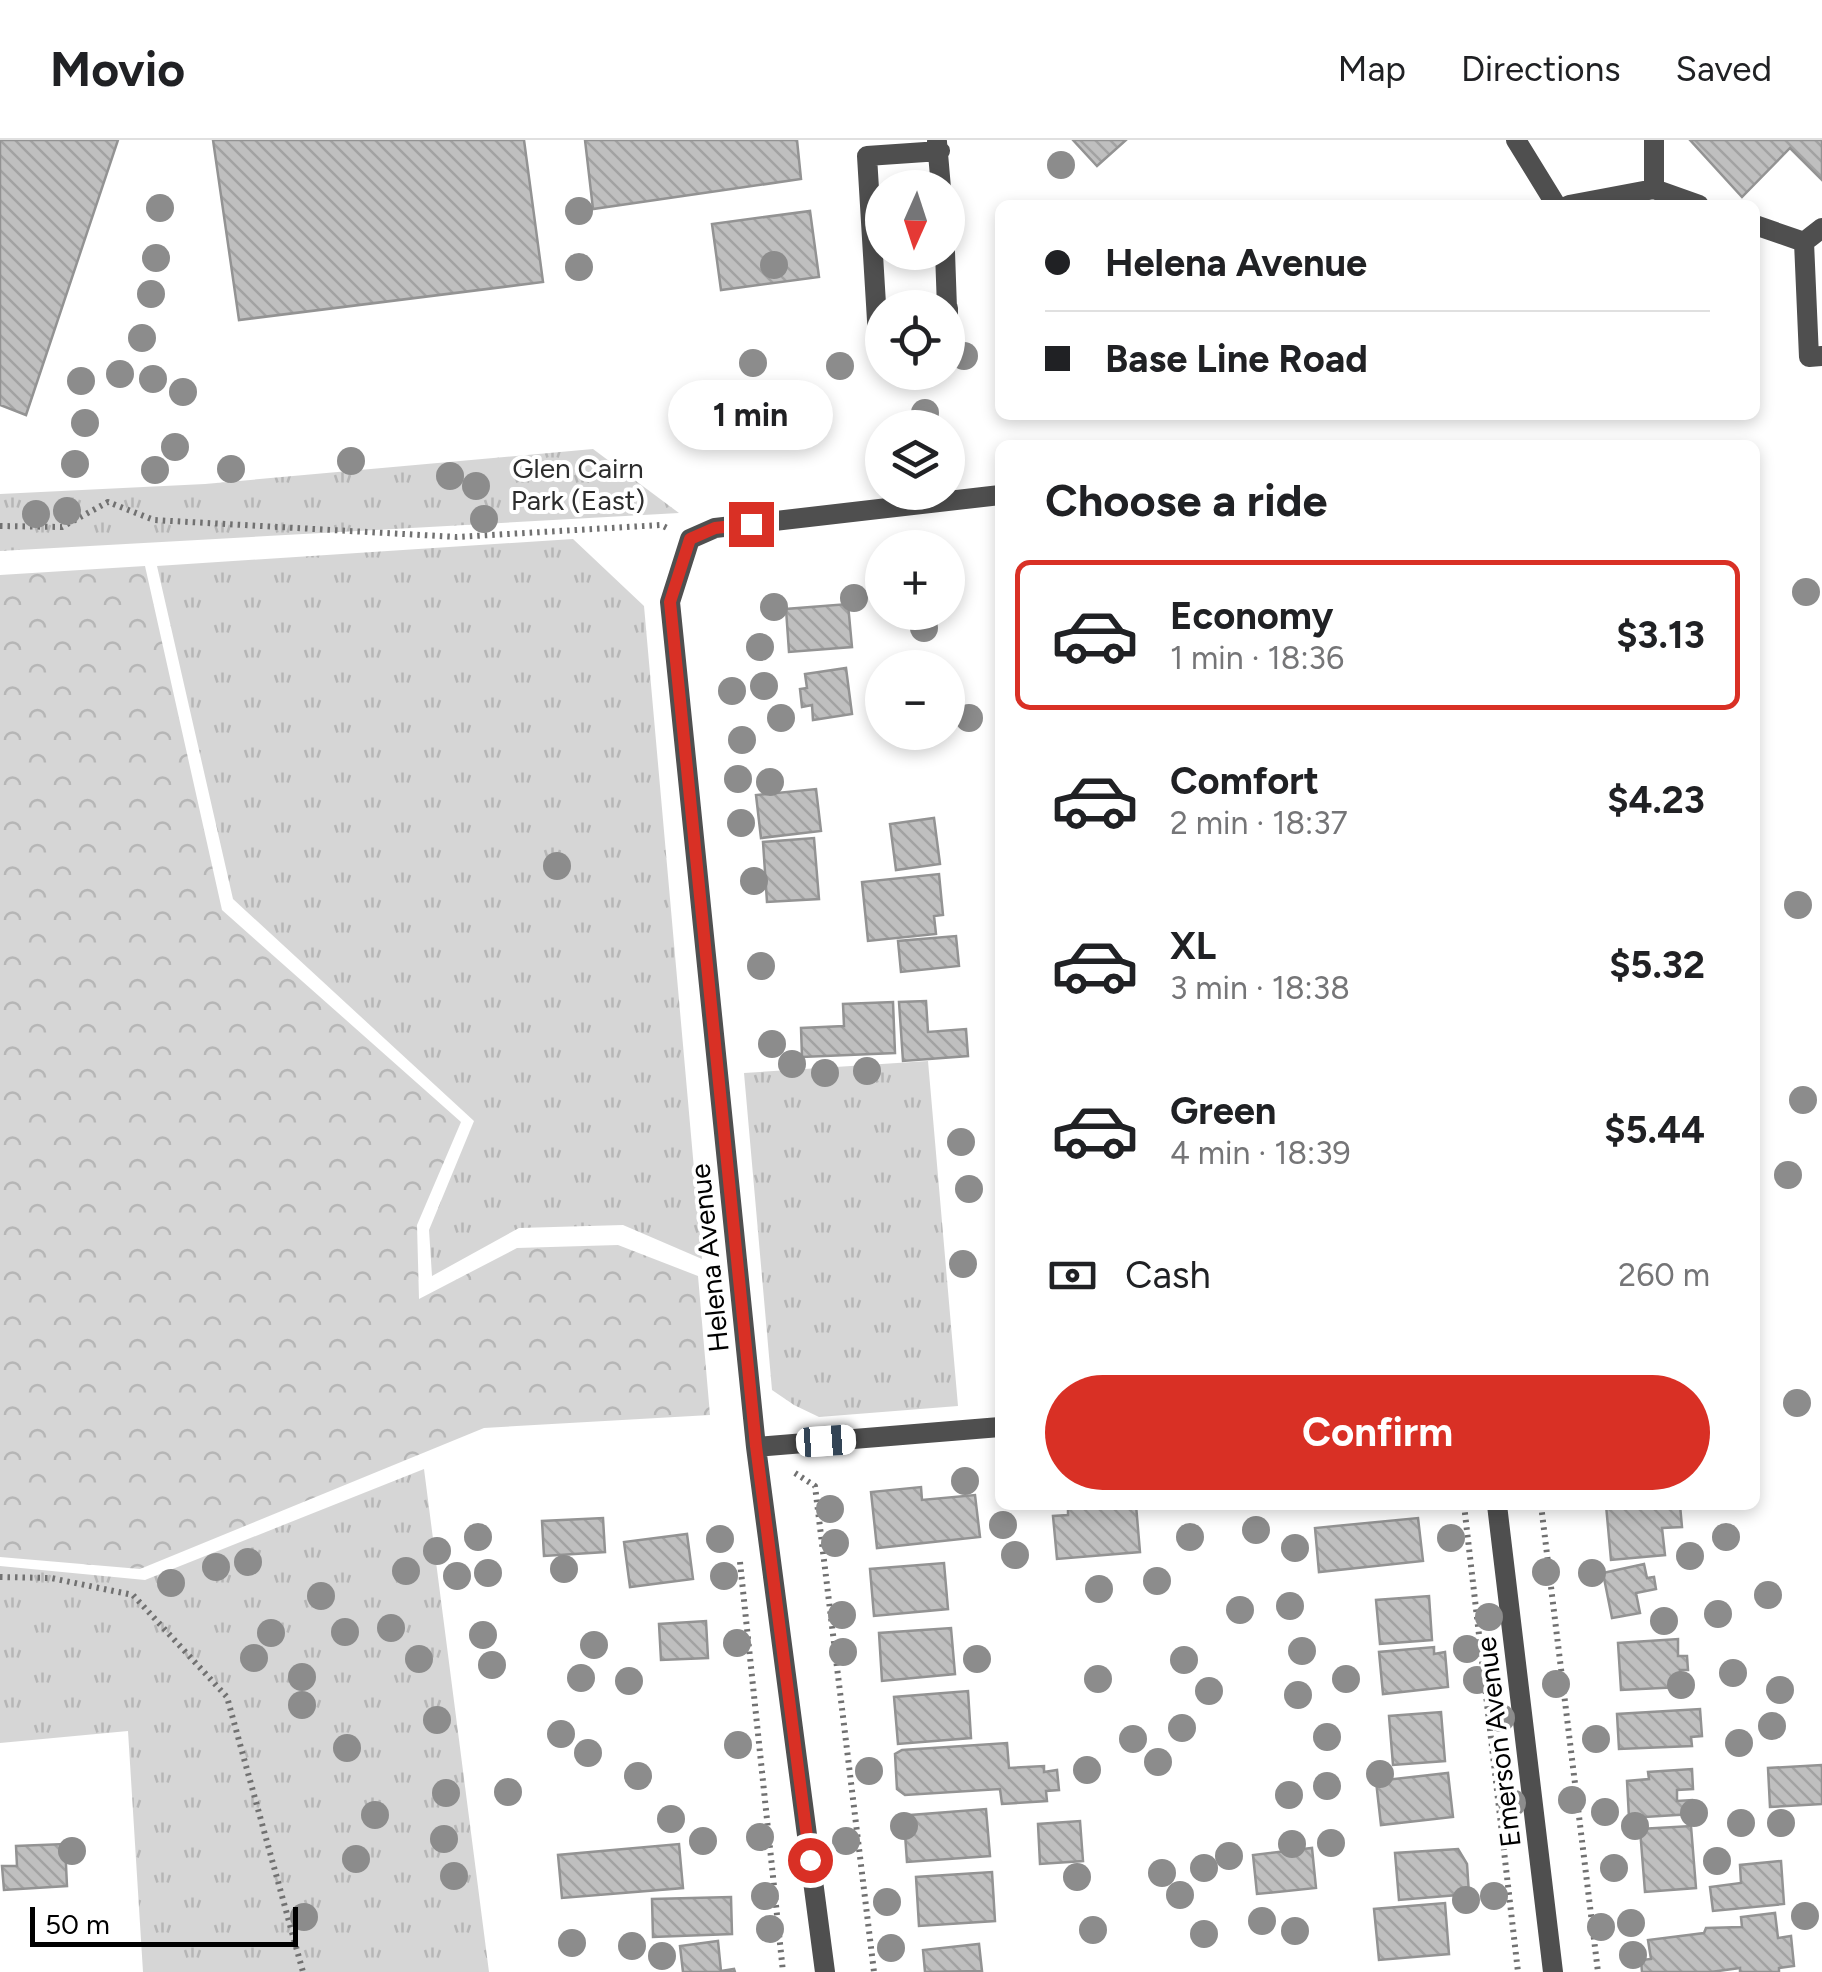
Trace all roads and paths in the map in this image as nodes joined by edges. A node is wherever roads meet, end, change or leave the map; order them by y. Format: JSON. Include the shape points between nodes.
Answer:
{"nodes":[{"id":1,"x":1516,"y":140,"type":"edge"},
{"id":2,"x":1654,"y":140,"type":"edge"},
{"id":3,"x":938,"y":146,"type":"edge"},
{"id":4,"x":1654,"y":189,"type":"junction"},
{"id":5,"x":1553,"y":200,"type":"edge"},
{"id":6,"x":1596,"y":200,"type":"edge"},
{"id":7,"x":1685,"y":200,"type":"edge"},
{"id":8,"x":1760,"y":227,"type":"edge"},
{"id":9,"x":1822,"y":228,"type":"edge"},
{"id":10,"x":1804,"y":242,"type":"junction"},
{"id":11,"x":875,"y":290,"type":"edge"},
{"id":12,"x":1822,"y":356,"type":"edge"},
{"id":13,"x":995,"y":496,"type":"edge"},
{"id":14,"x":0,"y":526,"type":"edge"},
{"id":15,"x":690,"y":539,"type":"junction"},
{"id":16,"x":995,"y":1427,"type":"edge"},
{"id":17,"x":756,"y":1446,"type":"junction"},
{"id":18,"x":1465,"y":1510,"type":"edge"},
{"id":19,"x":1498,"y":1510,"type":"edge"},
{"id":20,"x":1542,"y":1510,"type":"edge"},
{"id":21,"x":739,"y":1555,"type":"dead end"},
{"id":22,"x":0,"y":1576,"type":"edge"},
{"id":23,"x":303,"y":1972,"type":"edge"},
{"id":24,"x":783,"y":1972,"type":"edge"},
{"id":25,"x":825,"y":1972,"type":"edge"},
{"id":26,"x":874,"y":1972,"type":"edge"},
{"id":27,"x":1518,"y":1972,"type":"edge"},
{"id":28,"x":1553,"y":1972,"type":"edge"},
{"id":29,"x":1598,"y":1972,"type":"edge"}],
"edges":[{"from":1,"to":5,"type":"street"},
{"from":2,"to":4,"type":"street"},
{"from":3,"to":11,"type":"street","via":[[867,156]]},
{"from":4,"to":6,"type":"street"},
{"from":4,"to":7,"type":"street"},
{"from":8,"to":10,"type":"street"},
{"from":9,"to":10,"type":"street"},
{"from":10,"to":12,"type":"street","via":[[1809,357]]},
{"from":13,"to":15,"type":"street","via":[[715,528]]},
{"from":14,"to":15,"type":"path","via":[[62,527],[108,502],[154,520],[457,537],[660,524]]},
{"from":15,"to":17,"type":"street","name":"Helena Avenue","via":[[670,602]]},
{"from":16,"to":17,"type":"street"},
{"from":17,"to":25,"type":"street","name":"Helena Avenue"},
{"from":17,"to":26,"type":"path","via":[[815,1486]]},
{"from":18,"to":27,"type":"path"},
{"from":19,"to":28,"type":"street","name":"Emerson Avenue"},
{"from":20,"to":29,"type":"path"},
{"from":21,"to":24,"type":"path"},
{"from":22,"to":23,"type":"path","via":[[51,1578],[133,1595],[227,1697]]}]}
